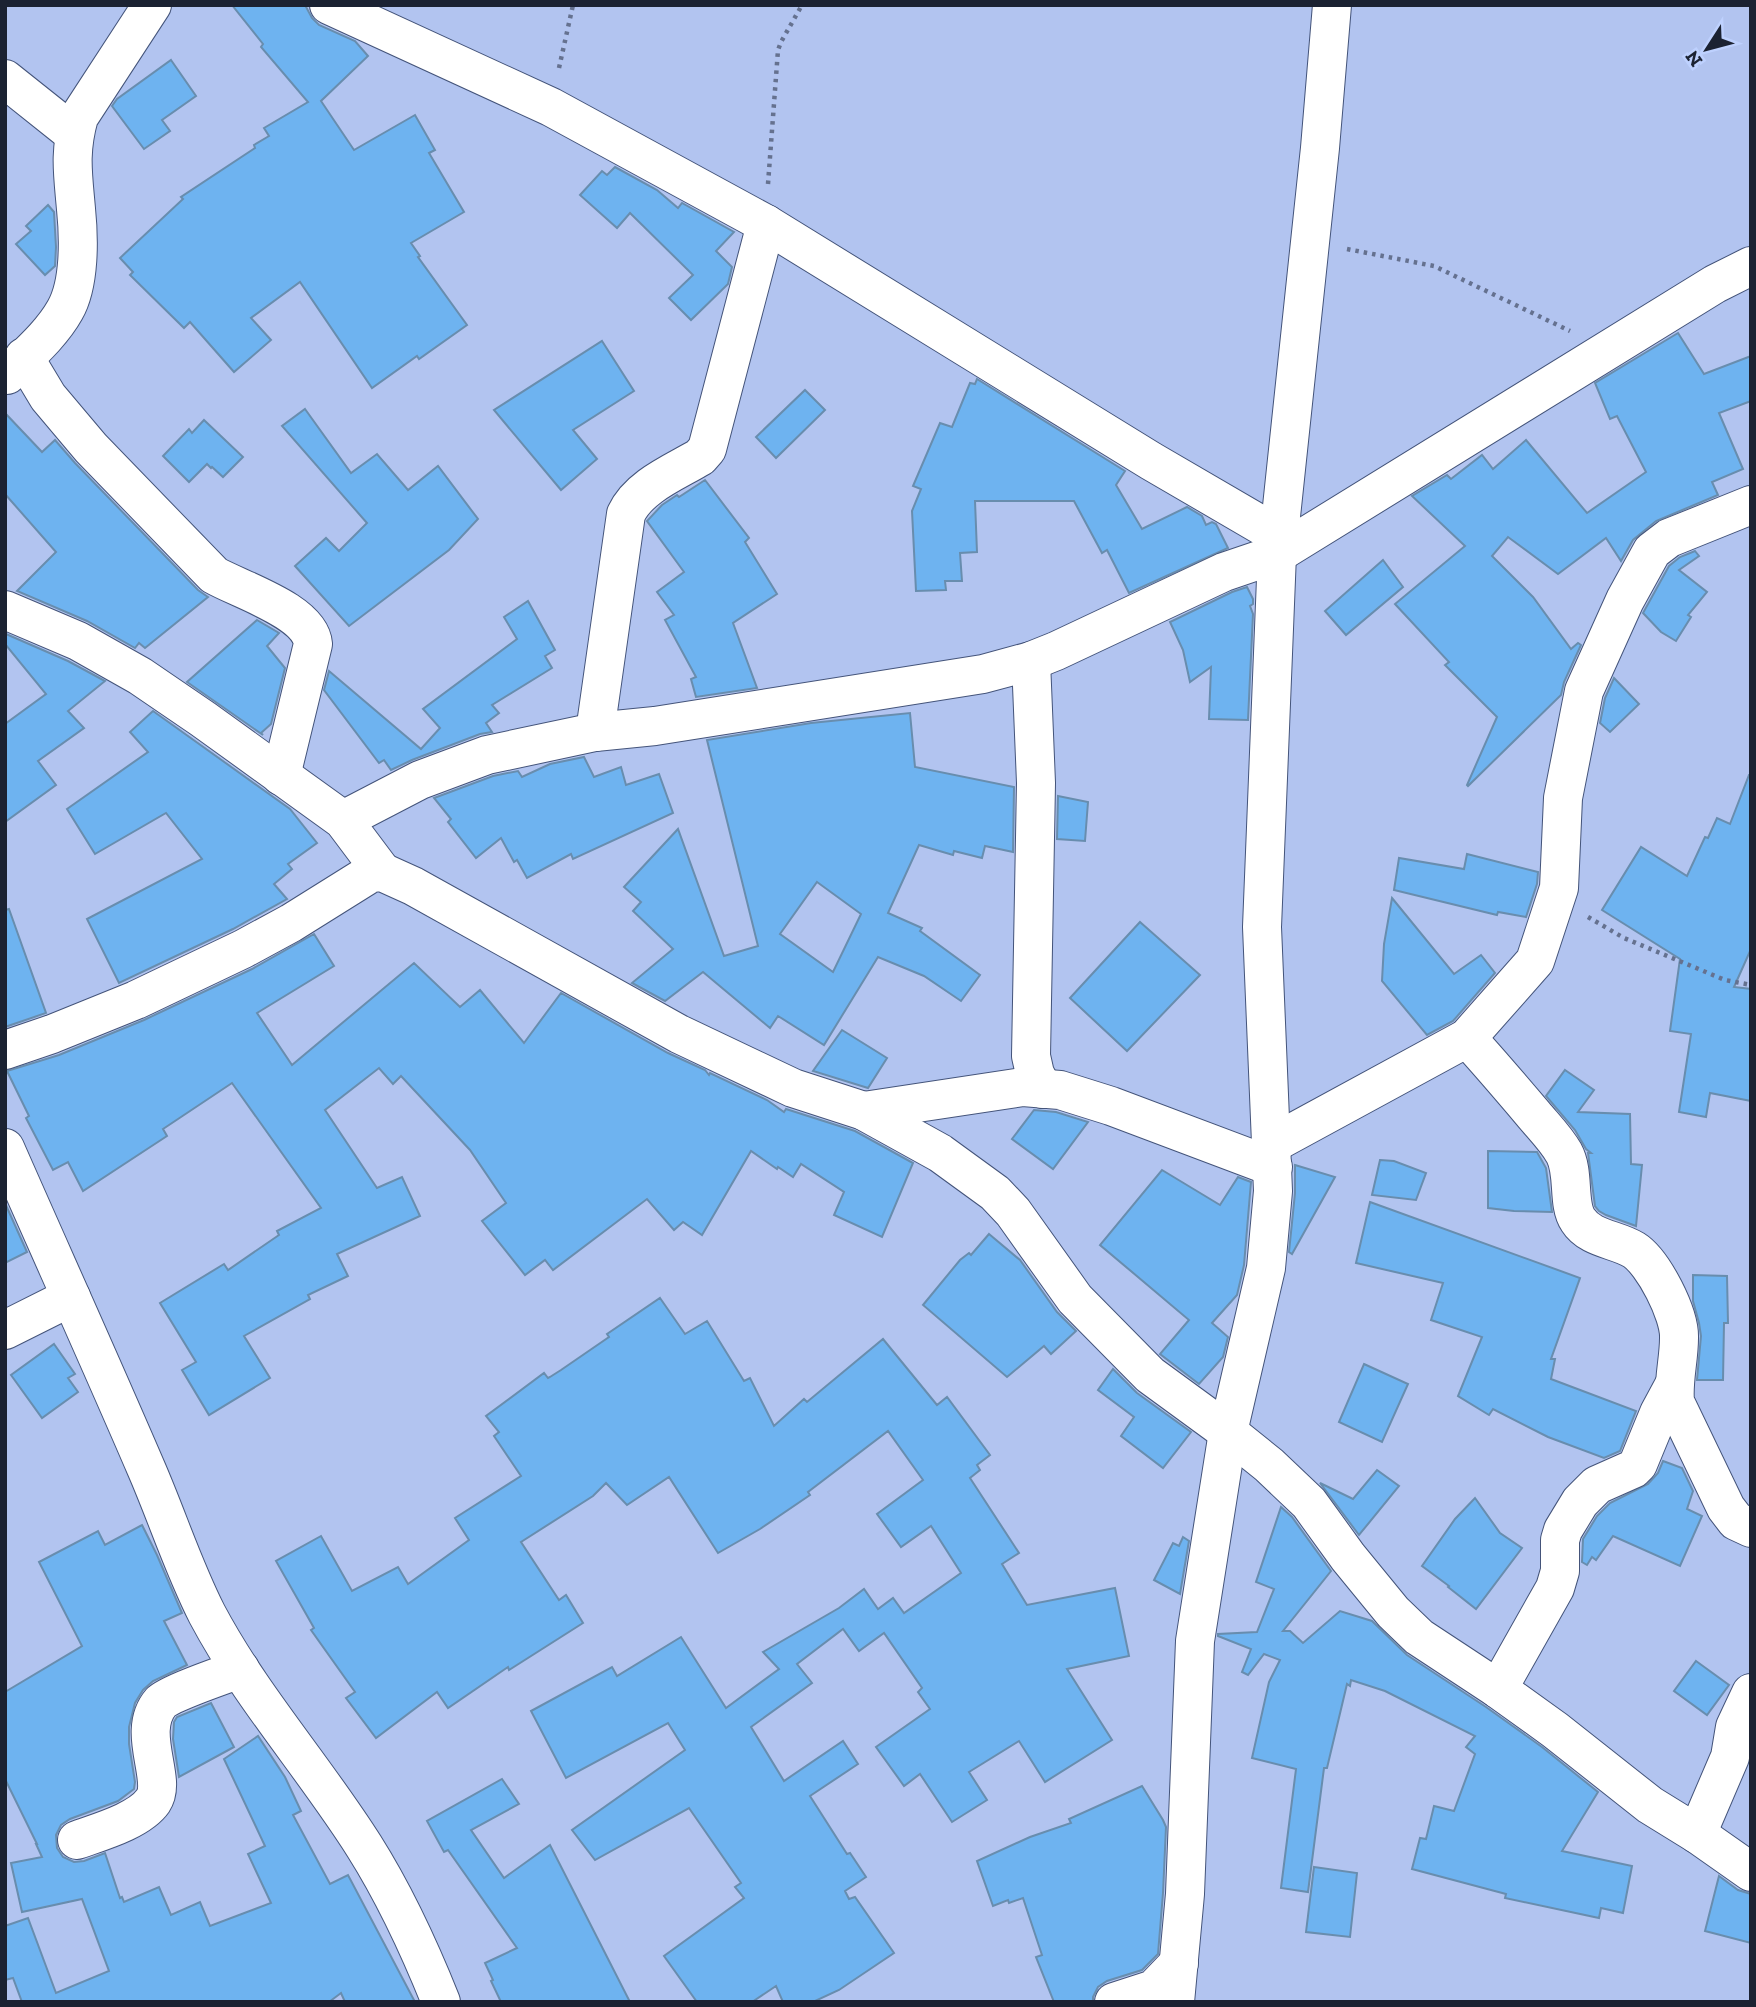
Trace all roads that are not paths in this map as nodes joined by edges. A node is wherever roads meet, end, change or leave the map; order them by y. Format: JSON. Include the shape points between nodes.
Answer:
{"nodes":[{"id":1,"x":152,"y":5,"type":"edge"},
{"id":2,"x":329,"y":5,"type":"edge"},
{"id":3,"x":1332,"y":5,"type":"edge"},
{"id":4,"x":5,"y":79,"type":"edge"},
{"id":5,"x":74,"y":134,"type":"junction"},
{"id":6,"x":766,"y":224,"type":"junction"},
{"id":7,"x":1751,"y":266,"type":"edge"},
{"id":8,"x":15,"y":367,"type":"edge"},
{"id":9,"x":1751,"y":505,"type":"edge"},
{"id":10,"x":1277,"y":545,"type":"junction"},
{"id":11,"x":5,"y":610,"type":"edge"},
{"id":12,"x":1031,"y":660,"type":"junction"},
{"id":13,"x":595,"y":732,"type":"junction"},
{"id":14,"x":281,"y":776,"type":"junction"},
{"id":15,"x":343,"y":820,"type":"junction"},
{"id":16,"x":382,"y":872,"type":"junction"},
{"id":17,"x":1467,"y":1038,"type":"junction"},
{"id":18,"x":5,"y":1050,"type":"edge"},
{"id":19,"x":1043,"y":1089,"type":"junction"},
{"id":20,"x":864,"y":1111,"type":"junction"},
{"id":21,"x":5,"y":1149,"type":"edge"},
{"id":22,"x":1273,"y":1156,"type":"junction"},
{"id":23,"x":71,"y":1297,"type":"junction"},
{"id":24,"x":5,"y":1331,"type":"edge"},
{"id":25,"x":1674,"y":1387,"type":"junction"},
{"id":26,"x":1228,"y":1432,"type":"junction"},
{"id":27,"x":1751,"y":1528,"type":"edge"},
{"id":28,"x":240,"y":1669,"type":"junction"},
{"id":29,"x":1498,"y":1689,"type":"junction"},
{"id":30,"x":1751,"y":1693,"type":"edge"},
{"id":31,"x":1697,"y":1834,"type":"junction"},
{"id":32,"x":77,"y":1840,"type":"dead end"},
{"id":33,"x":1751,"y":1872,"type":"edge"},
{"id":34,"x":1180,"y":1963,"type":"junction"},
{"id":35,"x":441,"y":2002,"type":"edge"},
{"id":36,"x":1114,"y":2002,"type":"edge"},
{"id":37,"x":1175,"y":2002,"type":"edge"}],
"edges":[{"from":1,"to":5,"type":"street","via":[[79,117]]},
{"from":2,"to":6,"type":"street","via":[[551,107]]},
{"from":3,"to":10,"type":"street"},
{"from":4,"to":5,"type":"street"},
{"from":5,"to":8,"type":"street","via":[[75,281],[56,323]]},
{"from":6,"to":10,"type":"street","via":[[1151,461]]},
{"from":6,"to":13,"type":"street","via":[[707,449],[645,490],[626,514]]},
{"from":7,"to":10,"type":"street"},
{"from":8,"to":14,"type":"street","via":[[214,575],[280,606],[312,637]]},
{"from":9,"to":17,"type":"street","via":[[1670,538],[1652,551],[1625,600],[1584,691],[1563,798],[1559,888],[1535,961]]},
{"from":10,"to":12,"type":"street"},
{"from":10,"to":22,"type":"street","via":[[1262,927]]},
{"from":11,"to":14,"type":"street","via":[[78,640],[140,676]]},
{"from":12,"to":13,"type":"street","via":[[983,674],[877,692]]},
{"from":12,"to":19,"type":"street","via":[[1036,783],[1031,1056]]},
{"from":13,"to":15,"type":"street","via":[[487,755],[419,779]]},
{"from":14,"to":15,"type":"street"},
{"from":15,"to":16,"type":"street"},
{"from":16,"to":18,"type":"street","via":[[371,873],[243,949],[136,1000]]},
{"from":16,"to":20,"type":"street","via":[[679,1034],[793,1088]]},
{"from":17,"to":22,"type":"street"},
{"from":17,"to":25,"type":"street","via":[[1564,1152],[1576,1218],[1595,1234],[1631,1248],[1653,1269],[1676,1317],[1679,1336]]},
{"from":19,"to":20,"type":"street","via":[[1023,1087]]},
{"from":19,"to":22,"type":"street","via":[[1060,1090]]},
{"from":20,"to":26,"type":"street","via":[[940,1153],[995,1193],[1075,1299],[1108,1334],[1150,1375]]},
{"from":21,"to":23,"type":"street"},
{"from":22,"to":26,"type":"street","via":[[1266,1268]]},
{"from":23,"to":24,"type":"street"},
{"from":23,"to":28,"type":"street","via":[[207,1614]]},
{"from":25,"to":27,"type":"street","via":[[1675,1402],[1726,1508],[1736,1521]]},
{"from":25,"to":29,"type":"street","via":[[1638,1464],[1597,1485],[1563,1530],[1555,1588]]},
{"from":26,"to":29,"type":"street","via":[[1309,1503],[1393,1612],[1419,1637]]},
{"from":26,"to":34,"type":"street","via":[[1195,1641]]},
{"from":28,"to":32,"type":"street","via":[[163,1700],[150,1728],[158,1790],[154,1800],[128,1820]]},
{"from":28,"to":35,"type":"street","via":[[363,1845],[396,1901]]},
{"from":29,"to":31,"type":"street","via":[[1650,1805]]},
{"from":30,"to":31,"type":"street","via":[[1735,1727],[1731,1757]]},
{"from":31,"to":33,"type":"street"},
{"from":34,"to":36,"type":"street","via":[[1154,1989]]},
{"from":34,"to":37,"type":"street"}]}
